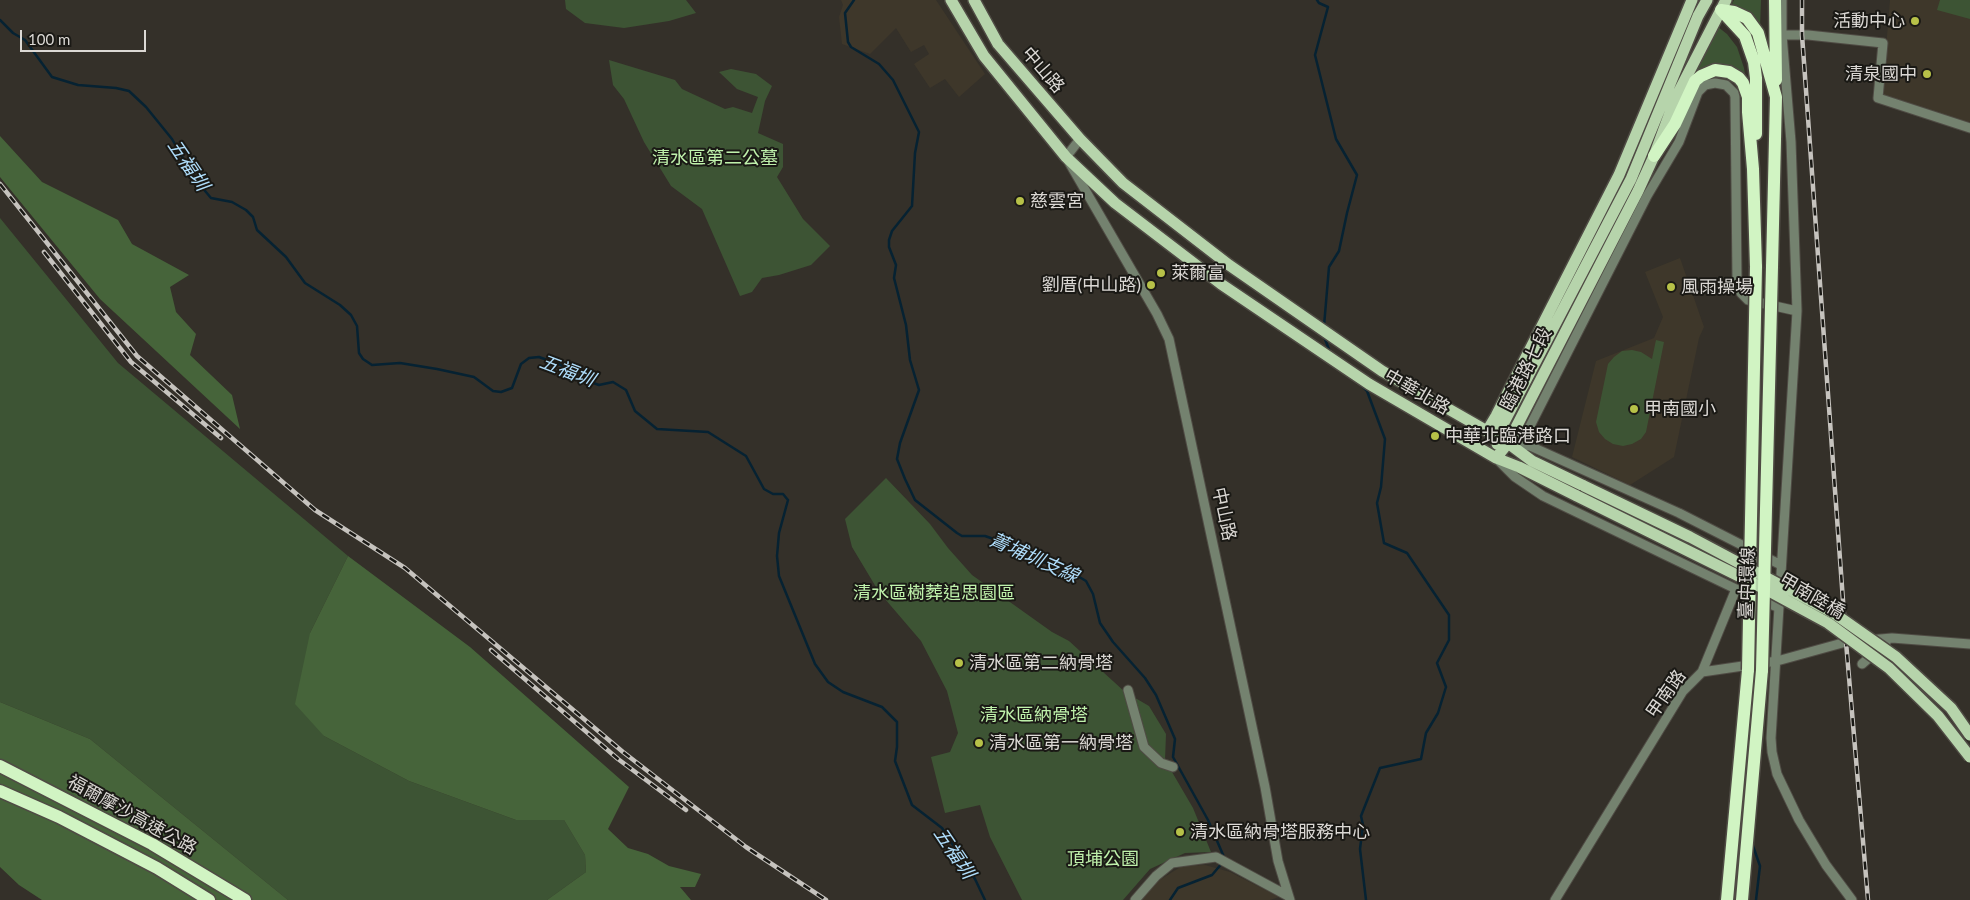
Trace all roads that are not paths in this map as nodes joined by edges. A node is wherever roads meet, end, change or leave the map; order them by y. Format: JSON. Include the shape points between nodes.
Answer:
{"nodes":[{"id":1,"x":951,"y":0,"type":"edge"},
{"id":2,"x":974,"y":0,"type":"edge"},
{"id":3,"x":1692,"y":0,"type":"edge"},
{"id":4,"x":1775,"y":0,"type":"edge"},
{"id":5,"x":1782,"y":0,"type":"edge"},
{"id":6,"x":1707,"y":1,"type":"edge"},
{"id":7,"x":1724,"y":5,"type":"edge"},
{"id":8,"x":1782,"y":35,"type":"junction"},
{"id":9,"x":1776,"y":98,"type":"junction"},
{"id":10,"x":1970,"y":128,"type":"edge"},
{"id":11,"x":1080,"y":139,"type":"junction"},
{"id":12,"x":1654,"y":156,"type":"junction"},
{"id":13,"x":1066,"y":157,"type":"junction"},
{"id":14,"x":1753,"y":169,"type":"junction"},
{"id":15,"x":1625,"y":177,"type":"junction"},
{"id":16,"x":1797,"y":311,"type":"junction"},
{"id":17,"x":1492,"y":434,"type":"junction"},
{"id":18,"x":1508,"y":442,"type":"junction"},
{"id":19,"x":1496,"y":458,"type":"junction"},
{"id":20,"x":1580,"y":491,"type":"junction"},
{"id":21,"x":1781,"y":565,"type":"junction"},
{"id":22,"x":1736,"y":589,"type":"junction"},
{"id":23,"x":1779,"y":608,"type":"junction"},
{"id":24,"x":1892,"y":638,"type":"junction"},
{"id":25,"x":1970,"y":644,"type":"edge"},
{"id":26,"x":1777,"y":661,"type":"junction"},
{"id":27,"x":1862,"y":664,"type":"dead end"},
{"id":28,"x":1702,"y":672,"type":"junction"},
{"id":29,"x":1128,"y":690,"type":"dead end"},
{"id":30,"x":1970,"y":735,"type":"edge"},
{"id":31,"x":1970,"y":757,"type":"edge"},
{"id":32,"x":0,"y":766,"type":"edge"},
{"id":33,"x":1172,"y":767,"type":"dead end"},
{"id":34,"x":0,"y":791,"type":"edge"},
{"id":35,"x":1289,"y":898,"type":"edge"},
{"id":36,"x":209,"y":900,"type":"edge"},
{"id":37,"x":245,"y":900,"type":"edge"},
{"id":38,"x":1135,"y":900,"type":"edge"},
{"id":39,"x":1555,"y":900,"type":"edge"},
{"id":40,"x":1727,"y":900,"type":"edge"},
{"id":41,"x":1742,"y":900,"type":"edge"},
{"id":42,"x":1852,"y":900,"type":"edge"}],
"edges":[{"from":1,"to":13,"type":"main road","name":"中山路","via":[[984,56]]},
{"from":2,"to":11,"type":"main road","name":"中山路","via":[[998,44]]},
{"from":3,"to":15,"type":"main road","name":"臨港路七段"},
{"from":4,"to":9,"type":"highway"},
{"from":5,"to":8,"type":"street"},
{"from":6,"to":7,"type":"main road"},
{"from":6,"to":15,"type":"main road","name":"臨港路七段"},
{"from":7,"to":9,"type":"highway","via":[[1747,18],[1758,33]]},
{"from":7,"to":12,"type":"main road","name":"臨港路七段","via":[[1676,97]]},
{"from":7,"to":14,"type":"highway","via":[[1729,21],[1745,36],[1754,62],[1757,114]]},
{"from":8,"to":10,"type":"street","via":[[1883,43],[1878,98]]},
{"from":8,"to":16,"type":"street","via":[[1791,142]]},
{"from":9,"to":41,"type":"highway","name":"臺中環線","bridge":true,"via":[[1762,670]]},
{"from":11,"to":13,"type":"street"},
{"from":11,"to":17,"type":"main road","name":"中華北路","via":[[1123,183],[1229,265],[1382,371]]},
{"from":12,"to":14,"type":"highway","via":[[1695,81],[1707,73],[1722,70],[1743,82],[1748,97]]},
{"from":12,"to":18,"type":"main road","name":"臨港路七段"},
{"from":13,"to":19,"type":"main road","name":"中華北路","via":[[1115,203],[1221,284],[1369,384]]},
{"from":13,"to":35,"type":"street","name":"中山路","via":[[1169,339],[1278,861]]},
{"from":14,"to":40,"type":"highway","name":"臺中環線","bridge":true,"via":[[1756,267],[1748,670]]},
{"from":15,"to":17,"type":"main road","name":"臨港路七段"},
{"from":16,"to":18,"type":"street","via":[[1748,300],[1741,293],[1737,279],[1735,97],[1726,85],[1705,85],[1698,92],[1679,142],[1647,196],[1527,432]]},
{"from":16,"to":21,"type":"street"},
{"from":17,"to":18,"type":"main road","name":"中華北路"},
{"from":17,"to":19,"type":"main road","name":"臨港路七段"},
{"from":18,"to":19,"type":"main road","name":"臨港路七段"},
{"from":18,"to":20,"type":"main road"},
{"from":18,"to":21,"type":"street","name":"中華北路","via":[[1530,446],[1679,513]]},
{"from":19,"to":20,"type":"main road"},
{"from":19,"to":22,"type":"street","name":"中華北路","via":[[1515,477],[1543,496]]},
{"from":20,"to":30,"type":"main road","name":"甲南陸橋","bridge":true,"via":[[1690,537],[1835,614],[1896,658],[1951,708]]},
{"from":20,"to":31,"type":"main road","name":"甲南陸橋","bridge":true,"via":[[1828,624],[1889,668],[1938,716]]},
{"from":21,"to":23,"type":"street"},
{"from":22,"to":23,"type":"street","name":"中華北路"},
{"from":22,"to":28,"type":"street"},
{"from":23,"to":26,"type":"street"},
{"from":24,"to":25,"type":"street","name":"甲南路"},
{"from":24,"to":26,"type":"street","name":"甲南路","via":[[1846,642]]},
{"from":24,"to":27,"type":"street"},
{"from":26,"to":28,"type":"street","name":"甲南路"},
{"from":26,"to":42,"type":"street","via":[[1771,738],[1776,774],[1821,857]]},
{"from":28,"to":39,"type":"street","name":"甲南路","via":[[1683,691]]},
{"from":29,"to":33,"type":"street","via":[[1144,747],[1161,763]]},
{"from":32,"to":37,"type":"highway","name":"福爾摩沙高速公路","via":[[152,844]]},
{"from":34,"to":36,"type":"highway","name":"福爾摩沙高速公路","via":[[158,868]]},
{"from":35,"to":38,"type":"street","via":[[1216,857],[1172,863]]}]}
